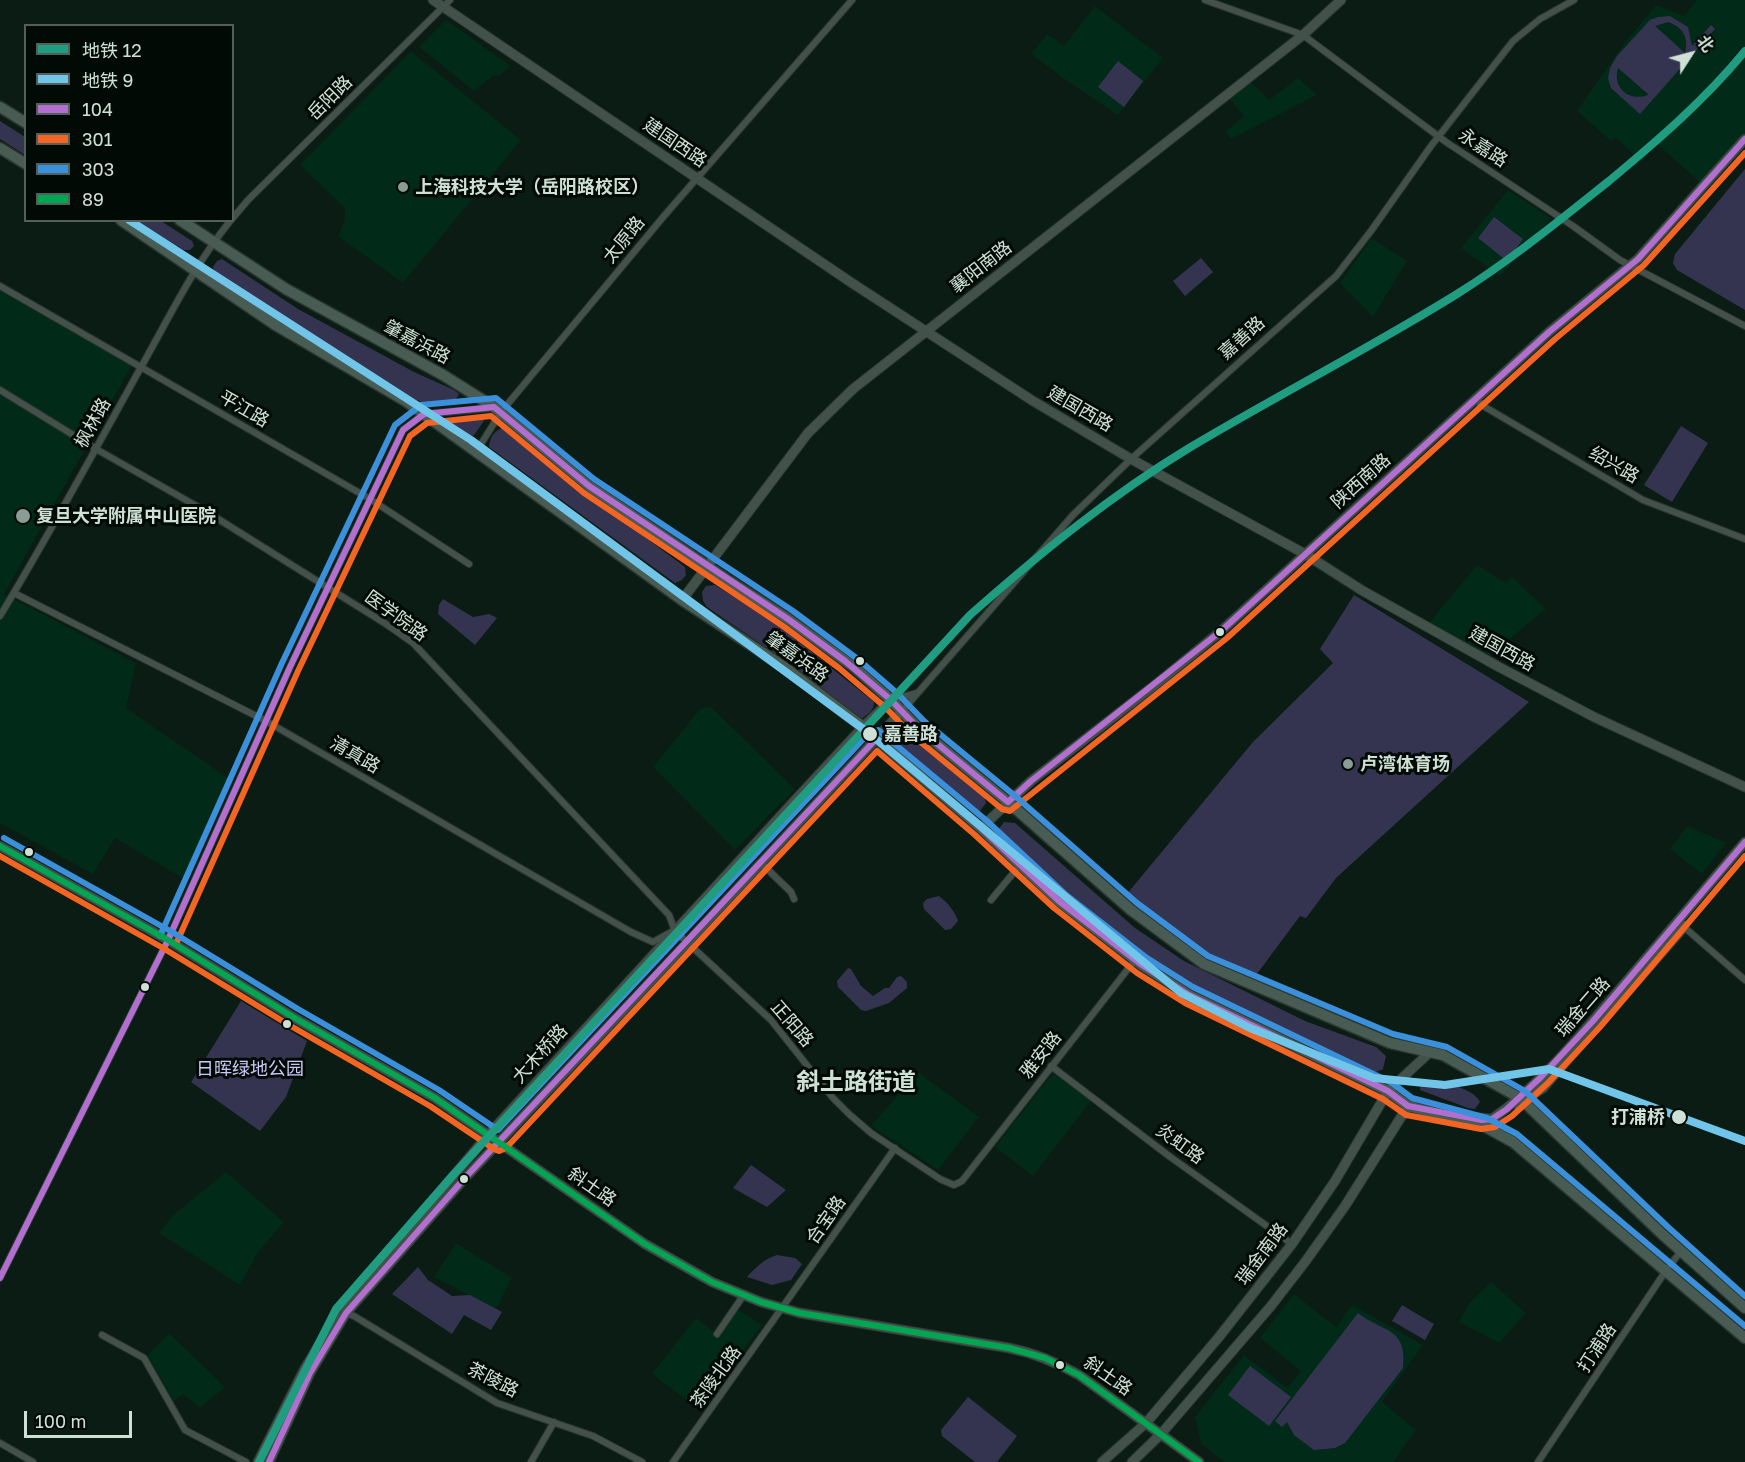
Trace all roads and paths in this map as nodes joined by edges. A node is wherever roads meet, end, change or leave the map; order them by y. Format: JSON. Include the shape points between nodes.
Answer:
{"nodes":[{"id":1,"x":433,"y":0,"type":"edge"},
{"id":2,"x":450,"y":0,"type":"edge"},
{"id":3,"x":852,"y":0,"type":"edge"},
{"id":4,"x":1204,"y":0,"type":"edge"},
{"id":5,"x":1341,"y":0,"type":"edge"},
{"id":6,"x":1574,"y":0,"type":"edge"},
{"id":7,"x":443,"y":7,"type":"junction"},
{"id":8,"x":1303,"y":35,"type":"junction"},
{"id":9,"x":0,"y":107,"type":"edge"},
{"id":10,"x":24,"y":122,"type":"edge"},
{"id":11,"x":1439,"y":137,"type":"junction"},
{"id":12,"x":1745,"y":140,"type":"edge"},
{"id":13,"x":0,"y":148,"type":"edge"},
{"id":14,"x":24,"y":163,"type":"edge"},
{"id":15,"x":696,"y":178,"type":"junction"},
{"id":16,"x":234,"y":218,"type":"edge"},
{"id":17,"x":124,"y":222,"type":"edge"},
{"id":18,"x":183,"y":222,"type":"edge"},
{"id":19,"x":230,"y":222,"type":"edge"},
{"id":20,"x":213,"y":243,"type":"junction"},
{"id":21,"x":1630,"y":266,"type":"junction"},
{"id":22,"x":195,"y":272,"type":"junction"},
{"id":23,"x":0,"y":286,"type":"edge"},
{"id":24,"x":1745,"y":326,"type":"edge"},
{"id":25,"x":926,"y":332,"type":"junction"},
{"id":26,"x":141,"y":368,"type":"junction"},
{"id":27,"x":0,"y":390,"type":"edge"},
{"id":28,"x":1476,"y":399,"type":"junction"},
{"id":29,"x":498,"y":410,"type":"junction"},
{"id":30,"x":424,"y":414,"type":"junction"},
{"id":31,"x":96,"y":449,"type":"junction"},
{"id":32,"x":477,"y":452,"type":"junction"},
{"id":33,"x":1131,"y":459,"type":"junction"},
{"id":34,"x":370,"y":499,"type":"junction"},
{"id":35,"x":1745,"y":539,"type":"edge"},
{"id":36,"x":1305,"y":554,"type":"junction"},
{"id":37,"x":469,"y":564,"type":"dead end"},
{"id":38,"x":707,"y":566,"type":"junction"},
{"id":39,"x":327,"y":588,"type":"junction"},
{"id":40,"x":14,"y":593,"type":"junction"},
{"id":41,"x":682,"y":600,"type":"junction"},
{"id":42,"x":0,"y":616,"type":"edge"},
{"id":43,"x":918,"y":693,"type":"junction"},
{"id":44,"x":891,"y":700,"type":"junction"},
{"id":45,"x":902,"y":711,"type":"junction"},
{"id":46,"x":266,"y":721,"type":"junction"},
{"id":47,"x":863,"y":727,"type":"junction"},
{"id":48,"x":876,"y":739,"type":"junction"},
{"id":49,"x":1745,"y":788,"type":"edge"},
{"id":50,"x":1008,"y":802,"type":"junction"},
{"id":51,"x":981,"y":828,"type":"junction"},
{"id":52,"x":1745,"y":843,"type":"edge"},
{"id":53,"x":0,"y":846,"type":"edge"},
{"id":54,"x":762,"y":864,"type":"junction"},
{"id":55,"x":1020,"y":865,"type":"junction"},
{"id":56,"x":794,"y":899,"type":"dead end"},
{"id":57,"x":991,"y":900,"type":"dead end"},
{"id":58,"x":1681,"y":924,"type":"junction"},
{"id":59,"x":675,"y":931,"type":"junction"},
{"id":60,"x":168,"y":940,"type":"junction"},
{"id":61,"x":687,"y":943,"type":"junction"},
{"id":62,"x":1136,"y":960,"type":"junction"},
{"id":63,"x":1745,"y":980,"type":"edge"},
{"id":64,"x":1429,"y":1053,"type":"junction"},
{"id":65,"x":1051,"y":1066,"type":"junction"},
{"id":66,"x":1388,"y":1091,"type":"junction"},
{"id":67,"x":1522,"y":1100,"type":"junction"},
{"id":68,"x":1408,"y":1106,"type":"junction"},
{"id":69,"x":489,"y":1134,"type":"junction"},
{"id":70,"x":499,"y":1142,"type":"junction"},
{"id":71,"x":895,"y":1148,"type":"junction"},
{"id":72,"x":972,"y":1169,"type":"joint"},
{"id":73,"x":1292,"y":1244,"type":"junction"},
{"id":74,"x":1681,"y":1251,"type":"junction"},
{"id":75,"x":1665,"y":1272,"type":"junction"},
{"id":76,"x":0,"y":1278,"type":"edge"},
{"id":77,"x":743,"y":1296,"type":"junction"},
{"id":78,"x":1745,"y":1308,"type":"edge"},
{"id":79,"x":782,"y":1309,"type":"junction"},
{"id":80,"x":342,"y":1312,"type":"junction"},
{"id":81,"x":717,"y":1334,"type":"dead end"},
{"id":82,"x":102,"y":1335,"type":"dead end"},
{"id":83,"x":1745,"y":1338,"type":"edge"},
{"id":84,"x":704,"y":1403,"type":"dead end"},
{"id":85,"x":712,"y":1409,"type":"junction"},
{"id":86,"x":554,"y":1422,"type":"junction"},
{"id":87,"x":1146,"y":1423,"type":"junction"},
{"id":88,"x":1161,"y":1434,"type":"junction"},
{"id":89,"x":0,"y":1443,"type":"edge"},
{"id":90,"x":33,"y":1462,"type":"edge"},
{"id":91,"x":246,"y":1462,"type":"edge"},
{"id":92,"x":258,"y":1462,"type":"edge"},
{"id":93,"x":268,"y":1462,"type":"edge"},
{"id":94,"x":531,"y":1462,"type":"edge"},
{"id":95,"x":642,"y":1462,"type":"edge"},
{"id":96,"x":673,"y":1462,"type":"edge"},
{"id":97,"x":1102,"y":1462,"type":"edge"},
{"id":98,"x":1132,"y":1462,"type":"edge"},
{"id":99,"x":1199,"y":1462,"type":"edge"},
{"id":100,"x":1538,"y":1462,"type":"edge"}],
"edges":[{"from":1,"to":7,"type":"street","name":"建国西路"},
{"from":2,"to":7,"type":"street","name":"岳阳路"},
{"from":3,"to":15,"type":"street","name":"太原路"},
{"from":4,"to":8,"type":"street","name":"永嘉路"},
{"from":5,"to":8,"type":"street","name":"襄阳南路"},
{"from":6,"to":11,"type":"street","name":"嘉善路","via":[[1540,19],[1513,41]]},
{"from":7,"to":15,"type":"street","name":"建国西路"},
{"from":7,"to":16,"type":"street","name":"岳阳路"},
{"from":8,"to":11,"type":"street","name":"永嘉路"},
{"from":8,"to":25,"type":"street","name":"襄阳南路"},
{"from":9,"to":10,"type":"main road"},
{"from":11,"to":21,"type":"street","name":"永嘉路"},
{"from":11,"to":33,"type":"street","name":"嘉善路","via":[[1336,276]]},
{"from":12,"to":21,"type":"street","name":"陕西南路"},
{"from":13,"to":14,"type":"main road"},
{"from":15,"to":25,"type":"street","name":"建国西路"},
{"from":15,"to":29,"type":"street","name":"太原路"},
{"from":17,"to":22,"type":"main road","name":"肇嘉浜路"},
{"from":18,"to":20,"type":"main road","name":"肇嘉浜路"},
{"from":19,"to":20,"type":"street","name":"岳阳路"},
{"from":20,"to":22,"type":"street","name":"枫林路"},
{"from":20,"to":29,"type":"main road","name":"肇嘉浜路"},
{"from":21,"to":24,"type":"street","name":"永嘉路"},
{"from":21,"to":28,"type":"street","name":"陕西南路"},
{"from":22,"to":26,"type":"street","name":"枫林路"},
{"from":22,"to":30,"type":"main road","name":"肇嘉浜路"},
{"from":23,"to":26,"type":"street","name":"平江路"},
{"from":25,"to":33,"type":"street","name":"建国西路"},
{"from":25,"to":38,"type":"street","name":"襄阳南路","via":[[853,388],[813,428]]},
{"from":26,"to":31,"type":"street","name":"枫林路"},
{"from":26,"to":34,"type":"street","name":"平江路"},
{"from":27,"to":31,"type":"street","name":"医学院路"},
{"from":28,"to":35,"type":"street","name":"绍兴路","via":[[1643,500]]},
{"from":28,"to":36,"type":"street","name":"陕西南路"},
{"from":29,"to":30,"type":"street"},
{"from":29,"to":32,"type":"street","name":"太原路"},
{"from":29,"to":38,"type":"main road","name":"肇嘉浜路","via":[[589,486]]},
{"from":30,"to":32,"type":"main road","name":"肇嘉浜路"},
{"from":30,"to":34,"type":"street","via":[[403,430]]},
{"from":31,"to":39,"type":"street","name":"医学院路","via":[[207,512]]},
{"from":31,"to":40,"type":"street","name":"枫林路"},
{"from":32,"to":41,"type":"main road","name":"肇嘉浜路"},
{"from":33,"to":36,"type":"street","name":"建国西路"},
{"from":33,"to":43,"type":"street","name":"嘉善路","via":[[1073,515]]},
{"from":34,"to":37,"type":"street","name":"平江路"},
{"from":34,"to":39,"type":"street"},
{"from":36,"to":49,"type":"street","name":"建国西路","via":[[1509,672]]},
{"from":36,"to":50,"type":"street","name":"陕西南路","via":[[1212,638]]},
{"from":38,"to":41,"type":"street","name":"襄阳南路"},
{"from":38,"to":44,"type":"main road","name":"肇嘉浜路","via":[[789,619]]},
{"from":39,"to":46,"type":"street"},
{"from":39,"to":59,"type":"street","name":"医学院路","via":[[413,643],[669,915]]},
{"from":40,"to":42,"type":"street","name":"枫林路"},
{"from":40,"to":46,"type":"street","name":"清真路"},
{"from":41,"to":47,"type":"main road","name":"肇嘉浜路","via":[[783,666]]},
{"from":43,"to":44,"type":"street"},
{"from":43,"to":45,"type":"street","name":"嘉善路"},
{"from":44,"to":45,"type":"main road","name":"肇嘉浜路"},
{"from":44,"to":47,"type":"street","name":"大木桥路"},
{"from":45,"to":48,"type":"street","name":"大木桥路"},
{"from":45,"to":50,"type":"main road","name":"肇嘉浜路"},
{"from":46,"to":59,"type":"street","name":"清真路","via":[[631,932],[653,942]]},
{"from":46,"to":60,"type":"street"},
{"from":47,"to":48,"type":"main road","name":"肇嘉浜路"},
{"from":47,"to":59,"type":"street","name":"大木桥路"},
{"from":48,"to":51,"type":"main road","name":"肇嘉浜路"},
{"from":48,"to":54,"type":"street","name":"大木桥路"},
{"from":50,"to":51,"type":"street","name":"陕西南路"},
{"from":50,"to":64,"type":"main road","name":"肇嘉浜路","via":[[1131,910],[1204,964],[1390,1043]]},
{"from":51,"to":55,"type":"main road","name":"肇嘉浜路"},
{"from":52,"to":58,"type":"street"},
{"from":53,"to":60,"type":"street","name":"斜土路"},
{"from":54,"to":56,"type":"street"},
{"from":54,"to":61,"type":"street","name":"大木桥路"},
{"from":55,"to":57,"type":"street"},
{"from":55,"to":62,"type":"main road","name":"肇嘉浜路","via":[[1059,901]]},
{"from":58,"to":63,"type":"street"},
{"from":58,"to":67,"type":"street","via":[[1542,1088]]},
{"from":59,"to":61,"type":"street","name":"正阳路"},
{"from":59,"to":69,"type":"street","name":"大木桥路"},
{"from":60,"to":69,"type":"street","name":"斜土路"},
{"from":60,"to":76,"type":"street"},
{"from":61,"to":70,"type":"street","name":"大木桥路"},
{"from":61,"to":71,"type":"street","name":"正阳路","via":[[771,1020],[833,1098],[871,1133]]},
{"from":62,"to":65,"type":"street","name":"雅安路"},
{"from":62,"to":66,"type":"main road","name":"肇嘉浜路","via":[[1189,995]]},
{"from":64,"to":66,"type":"street","name":"瑞金南路"},
{"from":64,"to":67,"type":"main road","name":"肇嘉浜路","via":[[1443,1055]]},
{"from":65,"to":72,"type":"street","name":"雅安路"},
{"from":65,"to":73,"type":"street","name":"炎虹路"},
{"from":66,"to":68,"type":"main road","name":"肇嘉浜路"},
{"from":66,"to":73,"type":"street","name":"瑞金南路"},
{"from":67,"to":68,"type":"street","via":[[1492,1119],[1482,1120]]},
{"from":67,"to":74,"type":"main road","name":"肇嘉浜路"},
{"from":68,"to":75,"type":"main road","name":"肇嘉浜路","via":[[1484,1126],[1513,1142]]},
{"from":68,"to":88,"type":"street","via":[[1311,1254]]},
{"from":69,"to":70,"type":"street","name":"斜土路"},
{"from":69,"to":80,"type":"street","name":"大木桥路"},
{"from":70,"to":77,"type":"street","name":"斜土路","via":[[645,1244]]},
{"from":70,"to":80,"type":"street","name":"大木桥路"},
{"from":71,"to":72,"type":"street","name":"正阳路","via":[[954,1185]]},
{"from":71,"to":79,"type":"street","name":"合宝路"},
{"from":73,"to":87,"type":"street","name":"瑞金南路"},
{"from":74,"to":75,"type":"street","name":"打浦路"},
{"from":74,"to":78,"type":"main road","name":"肇嘉浜路"},
{"from":75,"to":83,"type":"main road","name":"肇嘉浜路"},
{"from":75,"to":100,"type":"street","name":"打浦路"},
{"from":77,"to":79,"type":"street","name":"斜土路"},
{"from":77,"to":81,"type":"street"},
{"from":79,"to":85,"type":"street","name":"茶陵北路"},
{"from":79,"to":87,"type":"street","name":"斜土路","via":[[1038,1355],[1079,1375]]},
{"from":80,"to":86,"type":"street","name":"茶陵路","via":[[497,1403]]},
{"from":80,"to":92,"type":"street","name":"大木桥路","via":[[304,1370]]},
{"from":80,"to":93,"type":"street","name":"大木桥路"},
{"from":82,"to":91,"type":"street","via":[[144,1358],[185,1430]]},
{"from":84,"to":85,"type":"street"},
{"from":85,"to":96,"type":"street","name":"茶陵北路"},
{"from":86,"to":94,"type":"street"},
{"from":86,"to":95,"type":"street","name":"茶陵路","via":[[593,1436]]},
{"from":87,"to":88,"type":"street","name":"斜土路"},
{"from":87,"to":97,"type":"street","name":"瑞金南路"},
{"from":88,"to":98,"type":"street"},
{"from":88,"to":99,"type":"street","name":"斜土路"},
{"from":89,"to":90,"type":"street"}]}
